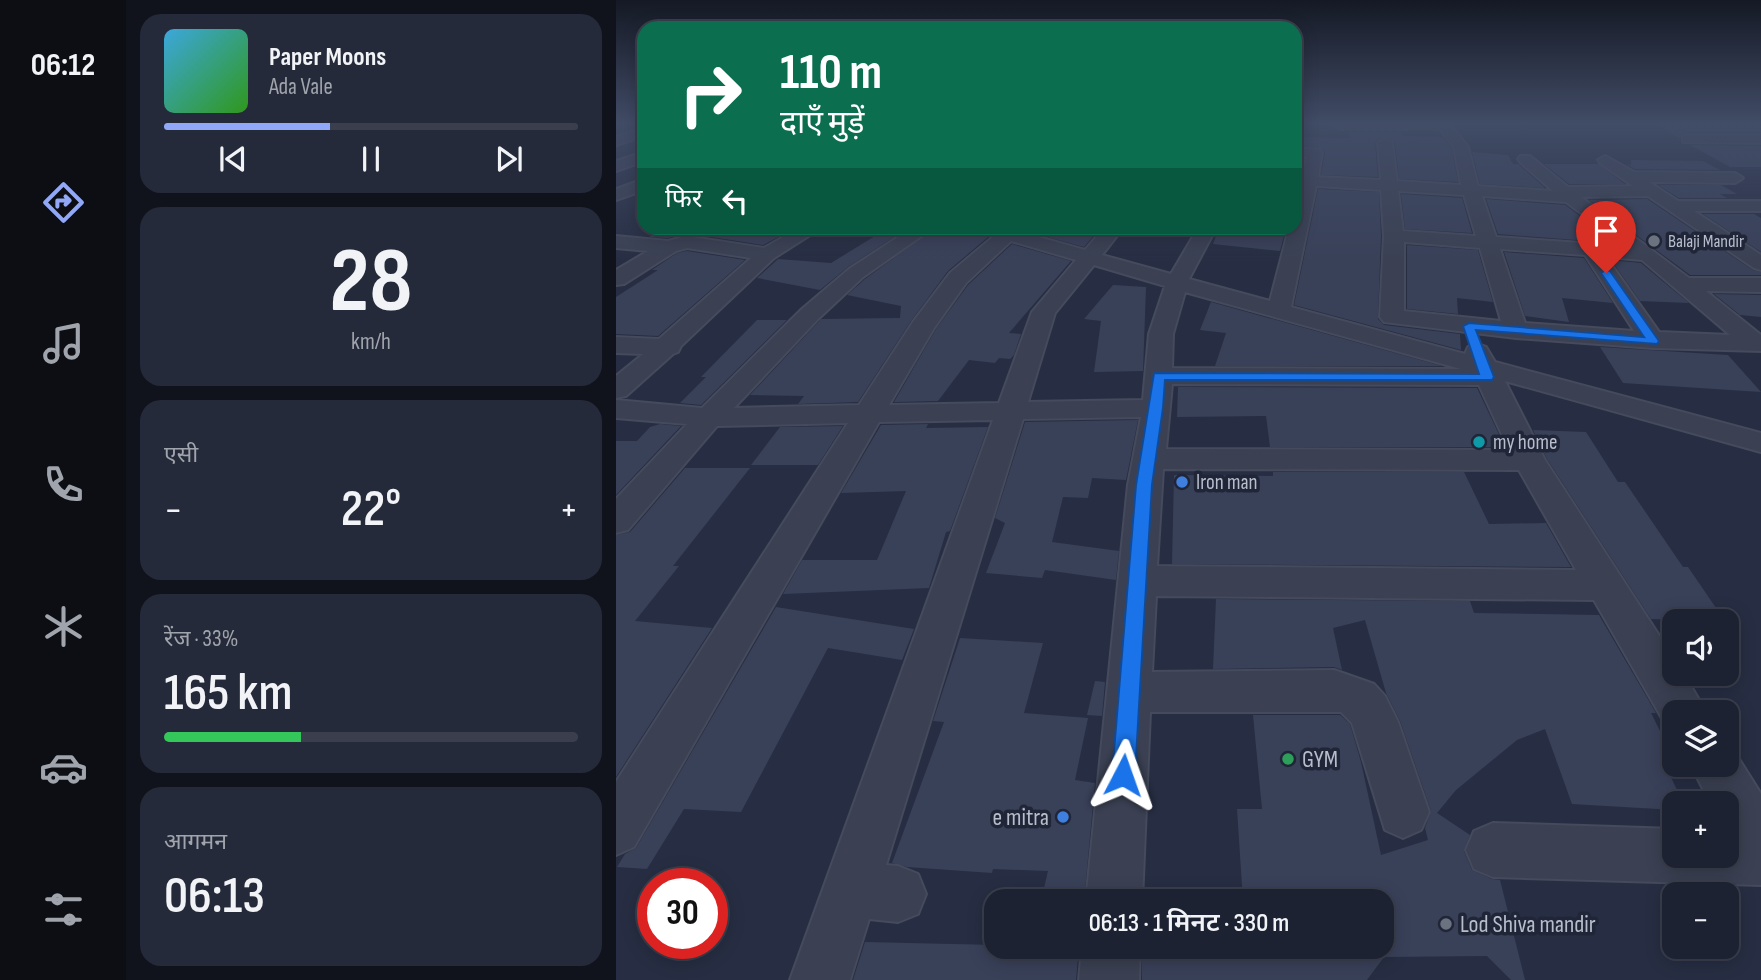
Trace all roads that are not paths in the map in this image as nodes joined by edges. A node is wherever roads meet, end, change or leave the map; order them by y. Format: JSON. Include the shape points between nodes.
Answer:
{"nodes":[{"id":1,"x":1393,"y":170,"type":"edge"},
{"id":2,"x":1459,"y":170,"type":"edge"},
{"id":3,"x":1538,"y":170,"type":"edge"},
{"id":4,"x":1619,"y":170,"type":"edge"},
{"id":5,"x":1629,"y":177,"type":"junction"},
{"id":6,"x":1735,"y":178,"type":"dead end"},
{"id":7,"x":1302,"y":180,"type":"edge"},
{"id":8,"x":1390,"y":186,"type":"junction"},
{"id":9,"x":637,"y":187,"type":"edge"},
{"id":10,"x":1472,"y":191,"type":"junction"},
{"id":11,"x":1649,"y":191,"type":"junction"},
{"id":12,"x":616,"y":195,"type":"edge"},
{"id":13,"x":1567,"y":195,"type":"junction"},
{"id":14,"x":1673,"y":206,"type":"junction"},
{"id":15,"x":1761,"y":206,"type":"edge"},
{"id":16,"x":635,"y":223,"type":"dead end"},
{"id":17,"x":1574,"y":226,"type":"dead end"},
{"id":18,"x":1613,"y":229,"type":"junction"},
{"id":19,"x":616,"y":231,"type":"edge"},
{"id":20,"x":699,"y":235,"type":"edge"},
{"id":21,"x":800,"y":235,"type":"edge"},
{"id":22,"x":913,"y":235,"type":"edge"},
{"id":23,"x":998,"y":235,"type":"edge"},
{"id":24,"x":1018,"y":235,"type":"edge"},
{"id":25,"x":1108,"y":235,"type":"edge"},
{"id":26,"x":1203,"y":235,"type":"edge"},
{"id":27,"x":1294,"y":235,"type":"edge"},
{"id":28,"x":1394,"y":236,"type":"junction"},
{"id":29,"x":1721,"y":238,"type":"junction"},
{"id":30,"x":1761,"y":240,"type":"edge"},
{"id":31,"x":616,"y":242,"type":"edge"},
{"id":32,"x":1489,"y":243,"type":"junction"},
{"id":33,"x":678,"y":244,"type":"junction"},
{"id":34,"x":1591,"y":250,"type":"junction"},
{"id":35,"x":767,"y":254,"type":"junction"},
{"id":36,"x":1648,"y":254,"type":"junction"},
{"id":37,"x":1088,"y":258,"type":"junction"},
{"id":38,"x":1761,"y":264,"type":"edge"},
{"id":39,"x":616,"y":279,"type":"edge"},
{"id":40,"x":1177,"y":282,"type":"junction"},
{"id":41,"x":1683,"y":284,"type":"junction"},
{"id":42,"x":1761,"y":285,"type":"edge"},
{"id":43,"x":1279,"y":311,"type":"junction"},
{"id":44,"x":1469,"y":326,"type":"junction"},
{"id":45,"x":1516,"y":331,"type":"junction"},
{"id":46,"x":1653,"y":341,"type":"junction"},
{"id":47,"x":1758,"y":343,"type":"edge"},
{"id":48,"x":616,"y":345,"type":"edge"},
{"id":49,"x":668,"y":347,"type":"junction"},
{"id":50,"x":1484,"y":371,"type":"junction"},
{"id":51,"x":616,"y":390,"type":"edge"},
{"id":52,"x":1158,"y":392,"type":"junction"},
{"id":53,"x":616,"y":409,"type":"edge"},
{"id":54,"x":1013,"y":411,"type":"junction"},
{"id":55,"x":868,"y":414,"type":"junction"},
{"id":56,"x":709,"y":417,"type":"junction"},
{"id":57,"x":1761,"y":443,"type":"edge"},
{"id":58,"x":1149,"y":459,"type":"junction"},
{"id":59,"x":1529,"y":460,"type":"junction"},
{"id":60,"x":616,"y":520,"type":"edge"},
{"id":61,"x":1137,"y":581,"type":"junction"},
{"id":62,"x":1605,"y":585,"type":"junction"},
{"id":63,"x":1129,"y":692,"type":"junction"},
{"id":64,"x":1676,"y":700,"type":"edge"},
{"id":65,"x":1722,"y":777,"type":"edge"},
{"id":66,"x":1403,"y":812,"type":"dead end"},
{"id":67,"x":616,"y":829,"type":"edge"},
{"id":68,"x":1761,"y":842,"type":"edge"},
{"id":69,"x":1493,"y":850,"type":"dead end"},
{"id":70,"x":1662,"y":856,"type":"edge"},
{"id":71,"x":1739,"y":857,"type":"edge"},
{"id":72,"x":1761,"y":858,"type":"edge"},
{"id":73,"x":1115,"y":889,"type":"edge"},
{"id":74,"x":1110,"y":959,"type":"edge"},
{"id":75,"x":820,"y":980,"type":"edge"},
{"id":76,"x":1109,"y":980,"type":"edge"}],
"edges":[{"from":1,"to":8,"type":"street"},
{"from":2,"to":10,"type":"street"},
{"from":3,"to":13,"type":"street"},
{"from":4,"to":5,"type":"street"},
{"from":5,"to":6,"type":"street"},
{"from":5,"to":11,"type":"street"},
{"from":7,"to":8,"type":"street"},
{"from":8,"to":10,"type":"street"},
{"from":8,"to":28,"type":"street"},
{"from":9,"to":12,"type":"street"},
{"from":10,"to":13,"type":"street"},
{"from":10,"to":32,"type":"street","via":[[1488,220]]},
{"from":11,"to":13,"type":"street"},
{"from":11,"to":14,"type":"street"},
{"from":13,"to":18,"type":"street"},
{"from":14,"to":15,"type":"street"},
{"from":14,"to":29,"type":"street"},
{"from":16,"to":19,"type":"street"},
{"from":17,"to":18,"type":"street"},
{"from":18,"to":36,"type":"street"},
{"from":20,"to":33,"type":"street"},
{"from":21,"to":35,"type":"street"},
{"from":22,"to":56,"type":"street","via":[[828,297]]},
{"from":23,"to":55,"type":"street","via":[[958,278],[922,327]]},
{"from":24,"to":37,"type":"street"},
{"from":25,"to":37,"type":"street"},
{"from":26,"to":40,"type":"street"},
{"from":27,"to":43,"type":"street"},
{"from":28,"to":32,"type":"street"},
{"from":28,"to":44,"type":"street","via":[[1392,317]]},
{"from":29,"to":30,"type":"street"},
{"from":29,"to":38,"type":"street"},
{"from":31,"to":33,"type":"street"},
{"from":32,"to":34,"type":"street"},
{"from":32,"to":45,"type":"street"},
{"from":33,"to":35,"type":"street"},
{"from":33,"to":39,"type":"street"},
{"from":34,"to":36,"type":"street"},
{"from":34,"to":46,"type":"street"},
{"from":35,"to":49,"type":"street"},
{"from":36,"to":41,"type":"street"},
{"from":37,"to":40,"type":"street"},
{"from":37,"to":54,"type":"street","via":[[1044,312]]},
{"from":40,"to":43,"type":"street"},
{"from":40,"to":52,"type":"street","via":[[1161,334]]},
{"from":41,"to":42,"type":"street"},
{"from":41,"to":47,"type":"street"},
{"from":43,"to":50,"type":"street"},
{"from":44,"to":45,"type":"street"},
{"from":44,"to":50,"type":"street"},
{"from":45,"to":46,"type":"street"},
{"from":46,"to":47,"type":"street"},
{"from":48,"to":49,"type":"street"},
{"from":49,"to":51,"type":"street"},
{"from":50,"to":52,"type":"street"},
{"from":50,"to":57,"type":"street"},
{"from":50,"to":59,"type":"street"},
{"from":52,"to":54,"type":"street"},
{"from":52,"to":58,"type":"street"},
{"from":53,"to":56,"type":"street"},
{"from":54,"to":55,"type":"street"},
{"from":54,"to":75,"type":"street","via":[[874,892]]},
{"from":55,"to":56,"type":"street"},
{"from":55,"to":67,"type":"street"},
{"from":56,"to":60,"type":"street"},
{"from":58,"to":59,"type":"street"},
{"from":58,"to":61,"type":"street"},
{"from":59,"to":62,"type":"street"},
{"from":61,"to":62,"type":"street"},
{"from":61,"to":63,"type":"street"},
{"from":62,"to":64,"type":"street"},
{"from":63,"to":66,"type":"street","via":[[1334,690],[1351,694],[1364,703],[1373,719]]},
{"from":63,"to":73,"type":"street"},
{"from":65,"to":68,"type":"street"},
{"from":69,"to":70,"type":"street"},
{"from":71,"to":72,"type":"street"},
{"from":74,"to":76,"type":"street"}]}
